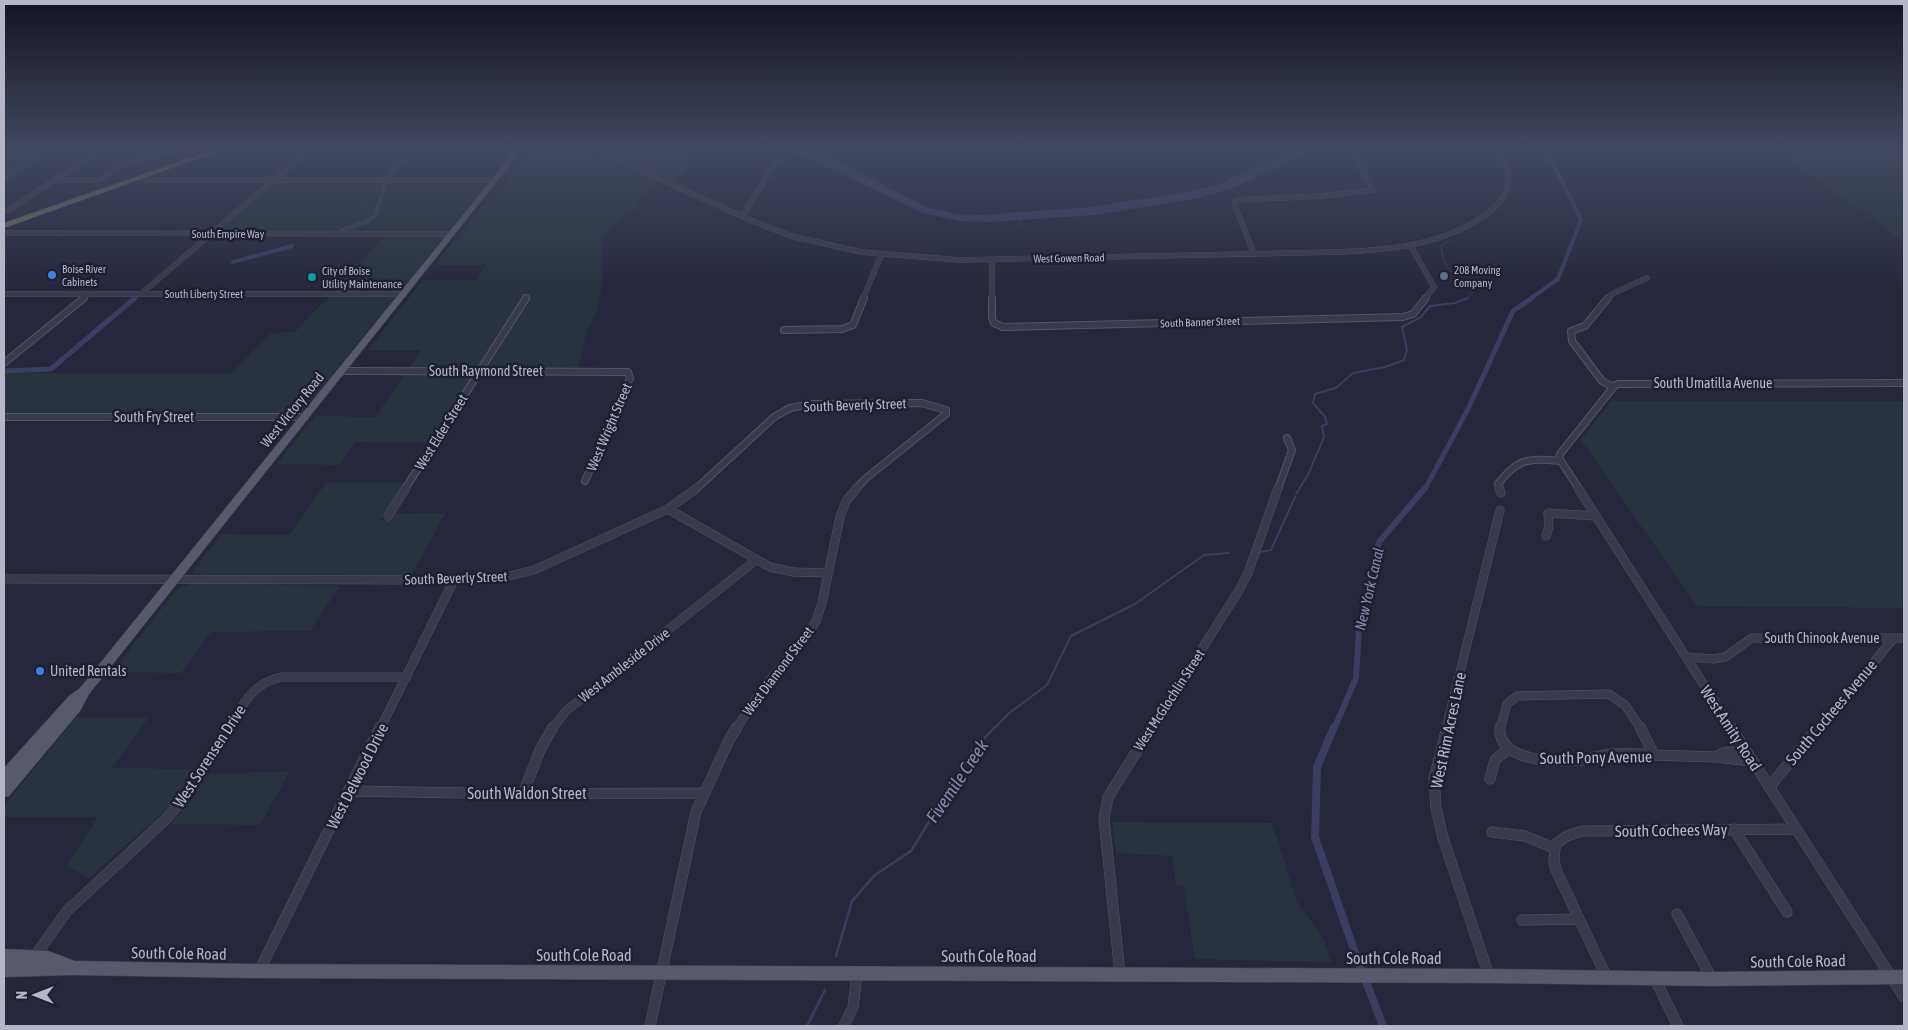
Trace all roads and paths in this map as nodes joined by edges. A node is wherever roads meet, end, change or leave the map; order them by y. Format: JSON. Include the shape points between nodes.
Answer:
{"nodes":[{"id":1,"x":30,"y":195,"type":"edge"},
{"id":2,"x":73,"y":195,"type":"edge"},
{"id":3,"x":92,"y":195,"type":"edge"},
{"id":4,"x":256,"y":195,"type":"edge"},
{"id":5,"x":483,"y":195,"type":"edge"},
{"id":6,"x":695,"y":195,"type":"edge"},
{"id":7,"x":755,"y":195,"type":"edge"},
{"id":8,"x":1328,"y":195,"type":"edge"},
{"id":9,"x":1503,"y":195,"type":"edge"},
{"id":10,"x":6,"y":210,"type":"edge"},
{"id":11,"x":742,"y":216,"type":"junction"},
{"id":12,"x":4,"y":219,"type":"edge"},
{"id":13,"x":4,"y":226,"type":"edge"},
{"id":14,"x":4,"y":234,"type":"edge"},
{"id":15,"x":212,"y":234,"type":"junction"},
{"id":16,"x":452,"y":234,"type":"junction"},
{"id":17,"x":1410,"y":245,"type":"junction"},
{"id":18,"x":1254,"y":254,"type":"junction"},
{"id":19,"x":881,"y":255,"type":"junction"},
{"id":20,"x":992,"y":260,"type":"junction"},
{"id":21,"x":1646,"y":278,"type":"dead end"},
{"id":22,"x":4,"y":294,"type":"edge"},
{"id":23,"x":88,"y":294,"type":"junction"},
{"id":24,"x":141,"y":294,"type":"junction"},
{"id":25,"x":404,"y":294,"type":"junction"},
{"id":26,"x":526,"y":297,"type":"dead end"},
{"id":27,"x":784,"y":330,"type":"dead end"},
{"id":28,"x":4,"y":363,"type":"edge"},
{"id":29,"x":481,"y":370,"type":"junction"},
{"id":30,"x":343,"y":371,"type":"junction"},
{"id":31,"x":628,"y":372,"type":"joint"},
{"id":32,"x":1904,"y":383,"type":"edge"},
{"id":33,"x":1613,"y":387,"type":"junction"},
{"id":34,"x":946,"y":410,"type":"joint"},
{"id":35,"x":305,"y":417,"type":"junction"},
{"id":36,"x":4,"y":418,"type":"edge"},
{"id":37,"x":1287,"y":438,"type":"dead end"},
{"id":38,"x":1559,"y":459,"type":"junction"},
{"id":39,"x":585,"y":481,"type":"dead end"},
{"id":40,"x":1501,"y":493,"type":"dead end"},
{"id":41,"x":668,"y":509,"type":"junction"},
{"id":42,"x":1500,"y":510,"type":"dead end"},
{"id":43,"x":388,"y":516,"type":"dead end"},
{"id":44,"x":1595,"y":516,"type":"junction"},
{"id":45,"x":1546,"y":536,"type":"dead end"},
{"id":46,"x":756,"y":560,"type":"junction"},
{"id":47,"x":829,"y":573,"type":"junction"},
{"id":48,"x":4,"y":579,"type":"edge"},
{"id":49,"x":174,"y":580,"type":"junction"},
{"id":50,"x":454,"y":580,"type":"junction"},
{"id":51,"x":1894,"y":638,"type":"junction"},
{"id":52,"x":1904,"y":638,"type":"edge"},
{"id":53,"x":1686,"y":657,"type":"junction"},
{"id":54,"x":407,"y":677,"type":"junction"},
{"id":55,"x":84,"y":691,"type":"junction"},
{"id":56,"x":55,"y":719,"type":"junction"},
{"id":57,"x":1509,"y":748,"type":"junction"},
{"id":58,"x":1745,"y":750,"type":"junction"},
{"id":59,"x":37,"y":753,"type":"junction"},
{"id":60,"x":1655,"y":756,"type":"junction"},
{"id":61,"x":1716,"y":758,"type":"junction"},
{"id":62,"x":1752,"y":762,"type":"junction"},
{"id":63,"x":4,"y":777,"type":"edge"},
{"id":64,"x":1490,"y":779,"type":"dead end"},
{"id":65,"x":1769,"y":787,"type":"junction"},
{"id":66,"x":349,"y":791,"type":"junction"},
{"id":67,"x":4,"y":792,"type":"edge"},
{"id":68,"x":704,"y":793,"type":"junction"},
{"id":69,"x":523,"y":794,"type":"junction"},
{"id":70,"x":1734,"y":829,"type":"junction"},
{"id":71,"x":1795,"y":829,"type":"junction"},
{"id":72,"x":1492,"y":832,"type":"dead end"},
{"id":73,"x":1554,"y":848,"type":"junction"},
{"id":74,"x":1788,"y":912,"type":"dead end"},
{"id":75,"x":1677,"y":914,"type":"dead end"},
{"id":76,"x":1579,"y":919,"type":"junction"},
{"id":77,"x":1522,"y":920,"type":"dead end"},
{"id":78,"x":4,"y":956,"type":"edge"},
{"id":79,"x":35,"y":956,"type":"junction"},
{"id":80,"x":73,"y":968,"type":"junction"},
{"id":81,"x":4,"y":970,"type":"edge"},
{"id":82,"x":259,"y":971,"type":"junction"},
{"id":83,"x":663,"y":973,"type":"junction"},
{"id":84,"x":857,"y":974,"type":"junction"},
{"id":85,"x":1120,"y":974,"type":"junction"},
{"id":86,"x":1489,"y":976,"type":"junction"},
{"id":87,"x":1897,"y":977,"type":"edge"},
{"id":88,"x":1607,"y":978,"type":"junction"},
{"id":89,"x":1655,"y":979,"type":"junction"},
{"id":90,"x":1712,"y":979,"type":"junction"},
{"id":91,"x":1904,"y":997,"type":"edge"},
{"id":92,"x":650,"y":1026,"type":"edge"},
{"id":93,"x":844,"y":1026,"type":"edge"},
{"id":94,"x":1678,"y":1026,"type":"edge"}],
"edges":[{"from":1,"to":10,"type":"street"},
{"from":2,"to":12,"type":"highway"},
{"from":3,"to":13,"type":"highway"},
{"from":4,"to":15,"type":"street"},
{"from":5,"to":16,"type":"main road","name":"West Victory Road"},
{"from":6,"to":11,"type":"street","name":"West Gowen Road"},
{"from":7,"to":11,"type":"street"},
{"from":8,"to":18,"type":"street","via":[[1236,200],[1234,203]]},
{"from":9,"to":17,"type":"street","name":"West Gowen Road","via":[[1491,212],[1472,225],[1447,237]]},
{"from":11,"to":19,"type":"street","name":"West Gowen Road","via":[[809,241]]},
{"from":14,"to":15,"type":"street","name":"South Empire Way"},
{"from":15,"to":16,"type":"street","name":"South Empire Way"},
{"from":15,"to":24,"type":"street"},
{"from":16,"to":25,"type":"main road","name":"West Victory Road"},
{"from":17,"to":18,"type":"street","name":"West Gowen Road","via":[[1346,252]]},
{"from":17,"to":20,"type":"street","name":"South Banner Street","via":[[1434,291],[1413,314],[1403,317],[1008,327],[998,325],[992,318]]},
{"from":18,"to":20,"type":"street","name":"West Gowen Road"},
{"from":19,"to":20,"type":"street","name":"West Gowen Road","via":[[934,260]]},
{"from":19,"to":27,"type":"street","via":[[853,324],[842,329]]},
{"from":21,"to":33,"type":"street","via":[[1614,293],[1585,326],[1570,334],[1602,381]]},
{"from":22,"to":23,"type":"street","name":"South Liberty Street"},
{"from":23,"to":24,"type":"street","name":"South Liberty Street"},
{"from":23,"to":28,"type":"street"},
{"from":24,"to":25,"type":"street","name":"South Liberty Street"},
{"from":25,"to":30,"type":"main road","name":"West Victory Road"},
{"from":26,"to":29,"type":"street","name":"West Elder Street"},
{"from":29,"to":30,"type":"street","name":"South Raymond Street"},
{"from":29,"to":31,"type":"street","name":"South Raymond Street"},
{"from":29,"to":43,"type":"street","name":"West Elder Street"},
{"from":30,"to":35,"type":"main road","name":"West Victory Road"},
{"from":31,"to":39,"type":"street","name":"West Wright Street","via":[[630,378]]},
{"from":32,"to":33,"type":"street","name":"South Umatilla Avenue","via":[[1625,383]]},
{"from":33,"to":38,"type":"street"},
{"from":34,"to":41,"type":"street","name":"South Beverly Street","via":[[922,403],[812,404],[790,408],[774,417],[694,491]]},
{"from":34,"to":47,"type":"street","name":"West Diamond Street","via":[[946,414],[865,479],[846,501]]},
{"from":35,"to":36,"type":"street","name":"South Fry Street"},
{"from":35,"to":49,"type":"main road","name":"West Victory Road"},
{"from":37,"to":85,"type":"street","name":"West McGlochlin Street","via":[[1292,450],[1248,573],[1108,797],[1104,819]]},
{"from":38,"to":40,"type":"street","via":[[1517,462],[1498,484]]},
{"from":38,"to":44,"type":"street","name":"West Amity Road"},
{"from":41,"to":46,"type":"street"},
{"from":41,"to":50,"type":"street","name":"South Beverly Street","via":[[526,574]]},
{"from":42,"to":86,"type":"street","name":"West Rim Acres Lane","via":[[1434,779],[1443,838]]},
{"from":44,"to":45,"type":"street","via":[[1548,513]]},
{"from":44,"to":53,"type":"street","name":"West Amity Road"},
{"from":46,"to":47,"type":"street","via":[[781,571]]},
{"from":46,"to":69,"type":"street","name":"West Ambleside Drive","via":[[552,725]]},
{"from":47,"to":68,"type":"street","name":"West Diamond Street","via":[[816,621],[745,713]]},
{"from":48,"to":49,"type":"street","name":"South Beverly Street"},
{"from":49,"to":50,"type":"street","name":"South Beverly Street"},
{"from":49,"to":55,"type":"main road","name":"West Victory Road"},
{"from":50,"to":54,"type":"street","name":"West Delwood Drive"},
{"from":51,"to":52,"type":"street","name":"South Chinook Avenue"},
{"from":51,"to":53,"type":"street","name":"South Chinook Avenue","via":[[1752,638],[1722,658]]},
{"from":51,"to":65,"type":"street","name":"South Cochees Avenue"},
{"from":53,"to":58,"type":"street","name":"West Amity Road"},
{"from":54,"to":66,"type":"street","name":"West Delwood Drive"},
{"from":54,"to":79,"type":"street","name":"West Sorensen Drive","via":[[281,677],[258,685],[187,794],[166,819],[67,912]]},
{"from":55,"to":56,"type":"main road","name":"West Victory Road"},
{"from":55,"to":59,"type":"main road","name":"West Victory Road","via":[[76,708]]},
{"from":56,"to":59,"type":"main road","name":"West Victory Road","via":[[58,722]]},
{"from":56,"to":63,"type":"main road","name":"West Victory Road"},
{"from":57,"to":60,"type":"street","name":"South Pony Avenue","via":[[1532,759],[1578,760],[1615,754]]},
{"from":57,"to":60,"type":"street","via":[[1500,734],[1506,704],[1511,698],[1522,695],[1609,694],[1628,706]]},
{"from":57,"to":64,"type":"street","via":[[1495,760]]},
{"from":58,"to":61,"type":"street","name":"South Pony Avenue","via":[[1723,753]]},
{"from":58,"to":62,"type":"street","name":"West Amity Road"},
{"from":59,"to":67,"type":"main road","name":"West Victory Road"},
{"from":60,"to":61,"type":"street","name":"South Pony Avenue"},
{"from":61,"to":62,"type":"street","name":"South Pony Avenue"},
{"from":62,"to":65,"type":"street","name":"West Amity Road"},
{"from":65,"to":71,"type":"street","name":"West Amity Road"},
{"from":66,"to":69,"type":"street","name":"South Waldon Street"},
{"from":66,"to":82,"type":"street","name":"West Delwood Drive"},
{"from":68,"to":69,"type":"street","name":"South Waldon Street"},
{"from":68,"to":83,"type":"street","name":"West Diamond Street","via":[[696,812]]},
{"from":70,"to":71,"type":"street","name":"South Cochees Way"},
{"from":70,"to":73,"type":"street","name":"South Cochees Way","via":[[1582,831],[1564,835]]},
{"from":70,"to":74,"type":"street"},
{"from":71,"to":87,"type":"street","name":"West Amity Road"},
{"from":72,"to":73,"type":"street","via":[[1532,837]]},
{"from":73,"to":76,"type":"street","via":[[1556,870]]},
{"from":75,"to":90,"type":"street"},
{"from":76,"to":77,"type":"street"},
{"from":76,"to":88,"type":"street"},
{"from":78,"to":79,"type":"main road","name":"South Cole Road"},
{"from":79,"to":80,"type":"main road","name":"South Cole Road","via":[[64,961]]},
{"from":79,"to":81,"type":"main road","name":"South Cole Road"},
{"from":80,"to":81,"type":"main road","name":"South Cole Road"},
{"from":80,"to":82,"type":"main road","name":"South Cole Road"},
{"from":82,"to":83,"type":"main road","name":"South Cole Road"},
{"from":83,"to":84,"type":"main road","name":"South Cole Road"},
{"from":83,"to":92,"type":"street","name":"West Diamond Street"},
{"from":84,"to":85,"type":"main road","name":"South Cole Road"},
{"from":84,"to":93,"type":"street","via":[[855,1003]]},
{"from":85,"to":86,"type":"main road","name":"South Cole Road"},
{"from":86,"to":88,"type":"main road","name":"South Cole Road"},
{"from":87,"to":90,"type":"main road","name":"South Cole Road"},
{"from":87,"to":91,"type":"street","name":"West Amity Road"},
{"from":88,"to":89,"type":"main road","name":"South Cole Road"},
{"from":89,"to":90,"type":"main road","name":"South Cole Road"},
{"from":89,"to":94,"type":"street"}]}
